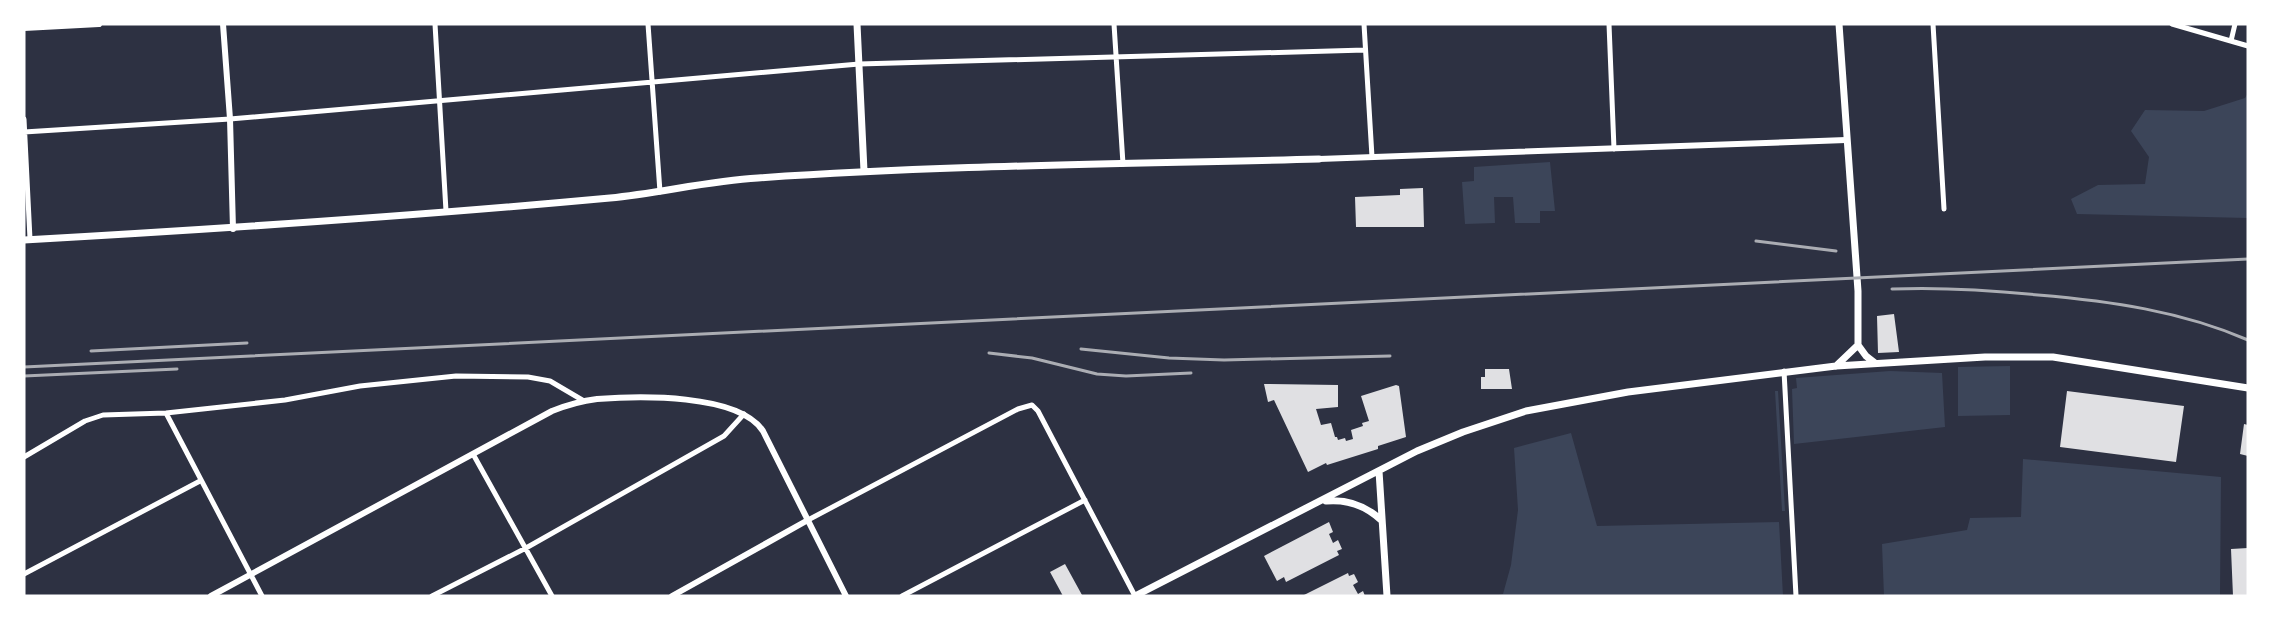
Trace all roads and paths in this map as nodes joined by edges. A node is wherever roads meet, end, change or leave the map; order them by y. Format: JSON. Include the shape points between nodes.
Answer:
{"nodes":[{"id":1,"x":99,"y":24,"type":"edge"},
{"id":2,"x":223,"y":24,"type":"edge"},
{"id":3,"x":435,"y":24,"type":"edge"},
{"id":4,"x":648,"y":24,"type":"edge"},
{"id":5,"x":857,"y":24,"type":"edge"},
{"id":6,"x":1114,"y":24,"type":"edge"},
{"id":7,"x":1364,"y":24,"type":"edge"},
{"id":8,"x":1609,"y":24,"type":"edge"},
{"id":9,"x":1839,"y":24,"type":"edge"},
{"id":10,"x":1933,"y":24,"type":"edge"},
{"id":11,"x":2172,"y":24,"type":"edge"},
{"id":12,"x":2235,"y":24,"type":"edge"},
{"id":13,"x":24,"y":28,"type":"edge"},
{"id":14,"x":2231,"y":41,"type":"junction"},
{"id":15,"x":2248,"y":46,"type":"edge"},
{"id":16,"x":1365,"y":50,"type":"junction"},
{"id":17,"x":1116,"y":57,"type":"junction"},
{"id":18,"x":860,"y":64,"type":"junction"},
{"id":19,"x":652,"y":82,"type":"junction"},
{"id":20,"x":440,"y":101,"type":"junction"},
{"id":21,"x":24,"y":119,"type":"edge"},
{"id":22,"x":230,"y":119,"type":"junction"},
{"id":23,"x":24,"y":132,"type":"edge"},
{"id":24,"x":1846,"y":140,"type":"junction"},
{"id":25,"x":1614,"y":149,"type":"junction"},
{"id":26,"x":1372,"y":157,"type":"junction"},
{"id":27,"x":1319,"y":159,"type":"joint"},
{"id":28,"x":1123,"y":164,"type":"junction"},
{"id":29,"x":864,"y":171,"type":"junction"},
{"id":30,"x":660,"y":192,"type":"junction"},
{"id":31,"x":1944,"y":209,"type":"dead end"},
{"id":32,"x":446,"y":212,"type":"junction"},
{"id":33,"x":233,"y":229,"type":"junction"},
{"id":34,"x":27,"y":240,"type":"edge"},
{"id":35,"x":1857,"y":346,"type":"junction"},
{"id":36,"x":1875,"y":363,"type":"junction"},
{"id":37,"x":1836,"y":366,"type":"junction"},
{"id":38,"x":1784,"y":371,"type":"junction"},
{"id":39,"x":2248,"y":388,"type":"edge"},
{"id":40,"x":584,"y":401,"type":"junction"},
{"id":41,"x":166,"y":413,"type":"junction"},
{"id":42,"x":744,"y":414,"type":"junction"},
{"id":43,"x":473,"y":454,"type":"junction"},
{"id":44,"x":24,"y":456,"type":"edge"},
{"id":45,"x":1379,"y":471,"type":"junction"},
{"id":46,"x":200,"y":481,"type":"junction"},
{"id":47,"x":1085,"y":500,"type":"junction"},
{"id":48,"x":1321,"y":502,"type":"junction"},
{"id":49,"x":808,"y":520,"type":"junction"},
{"id":50,"x":1381,"y":520,"type":"junction"},
{"id":51,"x":526,"y":548,"type":"junction"},
{"id":52,"x":24,"y":574,"type":"edge"},
{"id":53,"x":251,"y":574,"type":"junction"},
{"id":54,"x":211,"y":596,"type":"edge"},
{"id":55,"x":262,"y":596,"type":"edge"},
{"id":56,"x":432,"y":596,"type":"edge"},
{"id":57,"x":552,"y":596,"type":"edge"},
{"id":58,"x":672,"y":596,"type":"edge"},
{"id":59,"x":846,"y":596,"type":"edge"},
{"id":60,"x":902,"y":596,"type":"edge"},
{"id":61,"x":1135,"y":596,"type":"edge"},
{"id":62,"x":1387,"y":596,"type":"edge"},
{"id":63,"x":1796,"y":596,"type":"edge"}],
"edges":[{"from":1,"to":13,"type":"street"},
{"from":2,"to":22,"type":"street"},
{"from":3,"to":20,"type":"street"},
{"from":4,"to":19,"type":"street"},
{"from":5,"to":18,"type":"main road"},
{"from":6,"to":17,"type":"street"},
{"from":7,"to":16,"type":"street"},
{"from":8,"to":25,"type":"street"},
{"from":9,"to":24,"type":"main road"},
{"from":10,"to":31,"type":"street"},
{"from":11,"to":14,"type":"street"},
{"from":12,"to":14,"type":"street"},
{"from":14,"to":15,"type":"street"},
{"from":16,"to":17,"type":"street"},
{"from":16,"to":26,"type":"street"},
{"from":17,"to":18,"type":"street"},
{"from":17,"to":28,"type":"street"},
{"from":18,"to":19,"type":"street"},
{"from":18,"to":29,"type":"main road"},
{"from":19,"to":20,"type":"street"},
{"from":19,"to":30,"type":"street"},
{"from":20,"to":22,"type":"street"},
{"from":20,"to":32,"type":"street"},
{"from":21,"to":23,"type":"street"},
{"from":22,"to":23,"type":"street"},
{"from":22,"to":33,"type":"street"},
{"from":23,"to":34,"type":"street"},
{"from":24,"to":25,"type":"street"},
{"from":24,"to":35,"type":"main road","via":[[1858,291]]},
{"from":25,"to":26,"type":"street"},
{"from":26,"to":27,"type":"street"},
{"from":27,"to":28,"type":"main road"},
{"from":28,"to":29,"type":"main road"},
{"from":29,"to":30,"type":"main road","via":[[710,182]]},
{"from":30,"to":32,"type":"main road"},
{"from":32,"to":33,"type":"main road"},
{"from":33,"to":34,"type":"main road"},
{"from":35,"to":36,"type":"main road"},
{"from":35,"to":37,"type":"main road"},
{"from":36,"to":37,"type":"main road"},
{"from":36,"to":39,"type":"main road","via":[[2053,357]]},
{"from":37,"to":38,"type":"main road"},
{"from":38,"to":45,"type":"main road","via":[[1628,392],[1526,411],[1463,432]]},
{"from":38,"to":63,"type":"street"},
{"from":40,"to":41,"type":"street","via":[[550,381],[456,376]]},
{"from":40,"to":42,"type":"street","via":[[685,399]]},
{"from":40,"to":43,"type":"street","via":[[552,411]]},
{"from":41,"to":44,"type":"street","via":[[94,417]]},
{"from":41,"to":46,"type":"street"},
{"from":42,"to":49,"type":"street","via":[[757,423]]},
{"from":42,"to":51,"type":"street","via":[[724,436]]},
{"from":43,"to":51,"type":"street"},
{"from":43,"to":53,"type":"street"},
{"from":45,"to":48,"type":"main road"},
{"from":45,"to":50,"type":"main road"},
{"from":46,"to":52,"type":"street"},
{"from":46,"to":53,"type":"street"},
{"from":47,"to":49,"type":"street","via":[[1032,405]]},
{"from":47,"to":60,"type":"street"},
{"from":47,"to":61,"type":"street"},
{"from":48,"to":50,"type":"main road","via":[[1357,504]]},
{"from":48,"to":61,"type":"main road"},
{"from":49,"to":58,"type":"street"},
{"from":49,"to":59,"type":"street"},
{"from":50,"to":62,"type":"main road"},
{"from":51,"to":56,"type":"street"},
{"from":51,"to":57,"type":"street"},
{"from":53,"to":54,"type":"street"},
{"from":53,"to":55,"type":"street"}]}
